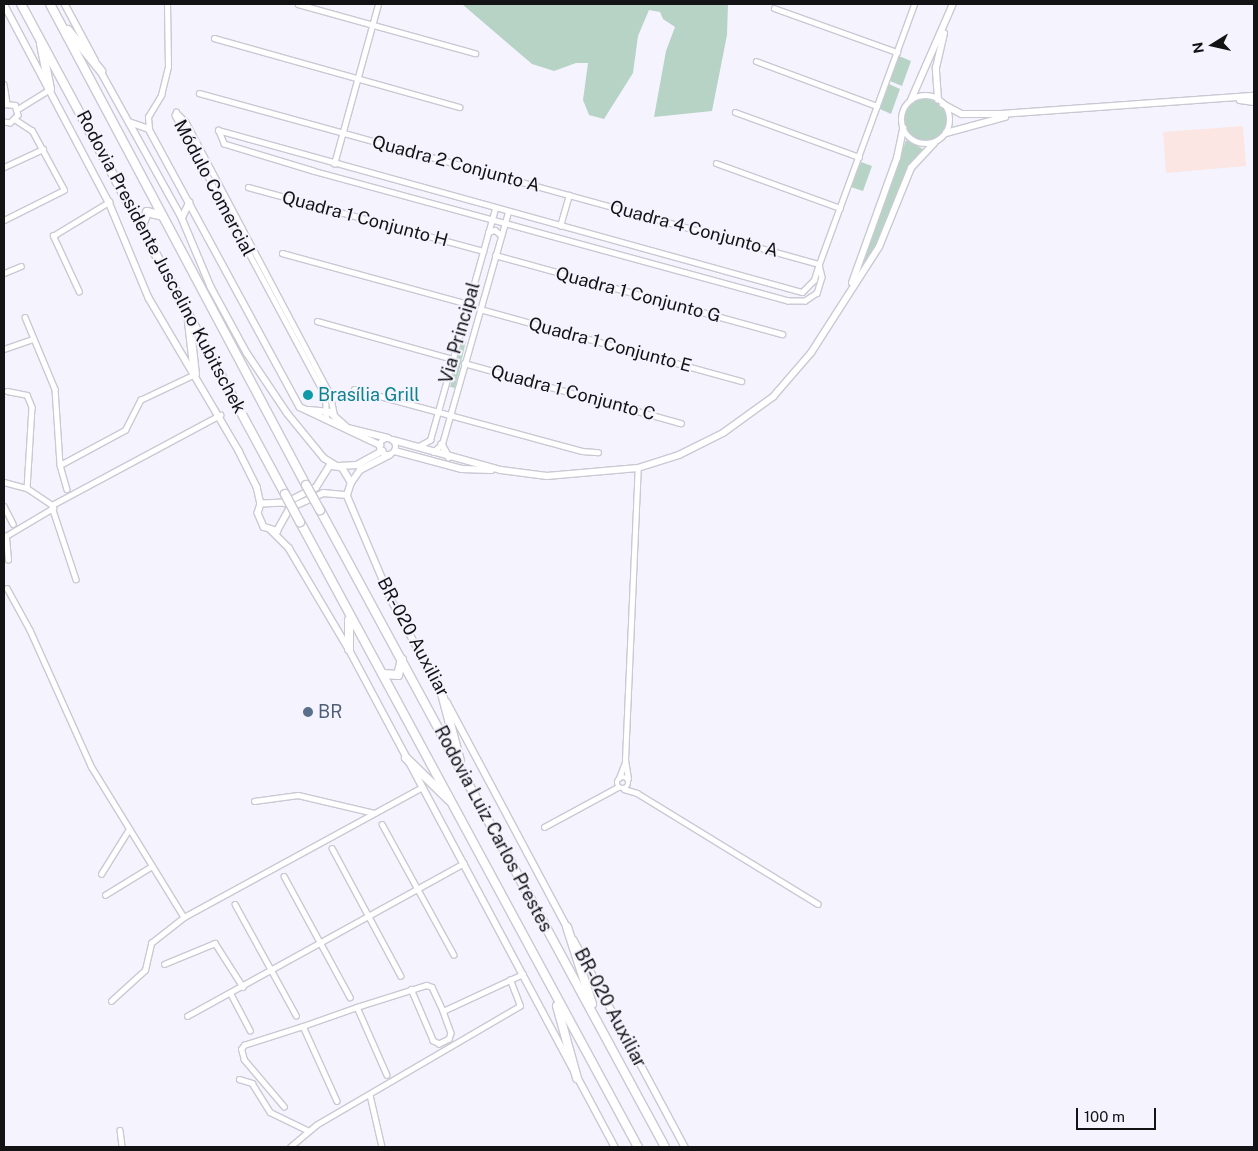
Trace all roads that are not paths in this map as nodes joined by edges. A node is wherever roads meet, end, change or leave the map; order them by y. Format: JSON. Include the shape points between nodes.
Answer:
{"nodes":[{"id":1,"x":4,"y":4,"type":"edge"},
{"id":2,"x":22,"y":4,"type":"edge"},
{"id":3,"x":50,"y":4,"type":"edge"},
{"id":4,"x":65,"y":4,"type":"edge"},
{"id":5,"x":167,"y":4,"type":"edge"},
{"id":6,"x":298,"y":4,"type":"edge"},
{"id":7,"x":378,"y":4,"type":"edge"},
{"id":8,"x":914,"y":4,"type":"edge"},
{"id":9,"x":953,"y":4,"type":"edge"},
{"id":10,"x":774,"y":8,"type":"dead end"},
{"id":11,"x":950,"y":14,"type":"junction"},
{"id":12,"x":57,"y":16,"type":"junction"},
{"id":13,"x":372,"y":25,"type":"junction"},
{"id":14,"x":39,"y":34,"type":"junction"},
{"id":15,"x":214,"y":38,"type":"dead end"},
{"id":16,"x":475,"y":52,"type":"dead end"},
{"id":17,"x":897,"y":52,"type":"junction"},
{"id":18,"x":756,"y":61,"type":"dead end"},
{"id":19,"x":101,"y":71,"type":"junction"},
{"id":20,"x":357,"y":79,"type":"junction"},
{"id":21,"x":4,"y":84,"type":"edge"},
{"id":22,"x":50,"y":89,"type":"junction"},
{"id":23,"x":199,"y":93,"type":"dead end"},
{"id":24,"x":1254,"y":96,"type":"edge"},
{"id":25,"x":1231,"y":99,"type":"junction"},
{"id":26,"x":940,"y":102,"type":"junction"},
{"id":27,"x":1254,"y":102,"type":"edge"},
{"id":28,"x":5,"y":103,"type":"edge"},
{"id":29,"x":909,"y":103,"type":"junction"},
{"id":30,"x":460,"y":106,"type":"dead end"},
{"id":31,"x":877,"y":106,"type":"junction"},
{"id":32,"x":18,"y":109,"type":"junction"},
{"id":33,"x":735,"y":112,"type":"dead end"},
{"id":34,"x":1022,"y":114,"type":"junction"},
{"id":35,"x":15,"y":120,"type":"junction"},
{"id":36,"x":4,"y":122,"type":"edge"},
{"id":37,"x":129,"y":122,"type":"junction"},
{"id":38,"x":186,"y":122,"type":"junction"},
{"id":39,"x":180,"y":126,"type":"junction"},
{"id":40,"x":149,"y":129,"type":"junction"},
{"id":41,"x":903,"y":129,"type":"junction"},
{"id":42,"x":342,"y":133,"type":"junction"},
{"id":43,"x":946,"y":133,"type":"junction"},
{"id":44,"x":934,"y":143,"type":"junction"},
{"id":45,"x":43,"y":149,"type":"junction"},
{"id":46,"x":859,"y":157,"type":"junction"},
{"id":47,"x":316,"y":159,"type":"junction"},
{"id":48,"x":716,"y":163,"type":"dead end"},
{"id":49,"x":334,"y":164,"type":"junction"},
{"id":50,"x":4,"y":167,"type":"edge"},
{"id":51,"x":313,"y":171,"type":"junction"},
{"id":52,"x":218,"y":181,"type":"junction"},
{"id":53,"x":211,"y":184,"type":"junction"},
{"id":54,"x":248,"y":187,"type":"dead end"},
{"id":55,"x":426,"y":190,"type":"junction"},
{"id":56,"x":569,"y":195,"type":"junction"},
{"id":57,"x":109,"y":202,"type":"junction"},
{"id":58,"x":423,"y":202,"type":"junction"},
{"id":59,"x":188,"y":203,"type":"junction"},
{"id":60,"x":495,"y":208,"type":"junction"},
{"id":61,"x":840,"y":208,"type":"junction"},
{"id":62,"x":508,"y":212,"type":"junction"},
{"id":63,"x":163,"y":216,"type":"junction"},
{"id":64,"x":182,"y":218,"type":"junction"},
{"id":65,"x":4,"y":220,"type":"edge"},
{"id":66,"x":491,"y":220,"type":"junction"},
{"id":67,"x":504,"y":224,"type":"junction"},
{"id":68,"x":560,"y":226,"type":"junction"},
{"id":69,"x":141,"y":228,"type":"junction"},
{"id":70,"x":574,"y":230,"type":"junction"},
{"id":71,"x":488,"y":232,"type":"junction"},
{"id":72,"x":501,"y":235,"type":"junction"},
{"id":73,"x":247,"y":236,"type":"junction"},
{"id":74,"x":241,"y":239,"type":"junction"},
{"id":75,"x":570,"y":242,"type":"junction"},
{"id":76,"x":483,"y":251,"type":"junction"},
{"id":77,"x":282,"y":253,"type":"dead end"},
{"id":78,"x":495,"y":255,"type":"junction"},
{"id":79,"x":820,"y":264,"type":"junction"},
{"id":80,"x":21,"y":266,"type":"dead end"},
{"id":81,"x":4,"y":274,"type":"edge"},
{"id":82,"x":745,"y":278,"type":"junction"},
{"id":83,"x":742,"y":290,"type":"junction"},
{"id":84,"x":79,"y":292,"type":"dead end"},
{"id":85,"x":471,"y":294,"type":"junction"},
{"id":86,"x":848,"y":295,"type":"junction"},
{"id":87,"x":484,"y":297,"type":"junction"},
{"id":88,"x":468,"y":304,"type":"junction"},
{"id":89,"x":187,"y":308,"type":"junction"},
{"id":90,"x":480,"y":309,"type":"junction"},
{"id":91,"x":286,"y":311,"type":"junction"},
{"id":92,"x":281,"y":313,"type":"junction"},
{"id":93,"x":25,"y":317,"type":"dead end"},
{"id":94,"x":317,"y":321,"type":"dead end"},
{"id":95,"x":782,"y":334,"type":"dead end"},
{"id":96,"x":459,"y":336,"type":"junction"},
{"id":97,"x":33,"y":339,"type":"junction"},
{"id":98,"x":471,"y":340,"type":"junction"},
{"id":99,"x":4,"y":349,"type":"edge"},
{"id":100,"x":453,"y":359,"type":"junction"},
{"id":101,"x":464,"y":363,"type":"junction"},
{"id":102,"x":195,"y":374,"type":"junction"},
{"id":103,"x":741,"y":381,"type":"dead end"},
{"id":104,"x":354,"y":389,"type":"dead end"},
{"id":105,"x":7,"y":390,"type":"dead end"},
{"id":106,"x":330,"y":394,"type":"junction"},
{"id":107,"x":325,"y":396,"type":"junction"},
{"id":108,"x":305,"y":409,"type":"junction"},
{"id":109,"x":328,"y":411,"type":"junction"},
{"id":110,"x":438,"y":413,"type":"junction"},
{"id":111,"x":220,"y":415,"type":"junction"},
{"id":112,"x":336,"y":415,"type":"junction"},
{"id":113,"x":450,"y":416,"type":"junction"},
{"id":114,"x":326,"y":420,"type":"junction"},
{"id":115,"x":332,"y":422,"type":"junction"},
{"id":116,"x":681,"y":423,"type":"dead end"},
{"id":117,"x":391,"y":439,"type":"junction"},
{"id":118,"x":442,"y":444,"type":"junction"},
{"id":119,"x":414,"y":447,"type":"junction"},
{"id":120,"x":381,"y":448,"type":"junction"},
{"id":121,"x":395,"y":451,"type":"junction"},
{"id":122,"x":432,"y":452,"type":"junction"},
{"id":123,"x":598,"y":452,"type":"dead end"},
{"id":124,"x":388,"y":455,"type":"junction"},
{"id":125,"x":449,"y":457,"type":"junction"},
{"id":126,"x":424,"y":458,"type":"junction"},
{"id":127,"x":60,"y":465,"type":"junction"},
{"id":128,"x":337,"y":466,"type":"junction"},
{"id":129,"x":638,"y":468,"type":"junction"},
{"id":130,"x":501,"y":470,"type":"junction"},
{"id":131,"x":4,"y":482,"type":"edge"},
{"id":132,"x":351,"y":483,"type":"junction"},
{"id":133,"x":27,"y":488,"type":"junction"},
{"id":134,"x":67,"y":489,"type":"dead end"},
{"id":135,"x":347,"y":495,"type":"junction"},
{"id":136,"x":260,"y":504,"type":"junction"},
{"id":137,"x":4,"y":506,"type":"edge"},
{"id":138,"x":52,"y":506,"type":"junction"},
{"id":139,"x":320,"y":510,"type":"joint"},
{"id":140,"x":300,"y":522,"type":"joint"},
{"id":141,"x":13,"y":524,"type":"dead end"},
{"id":142,"x":272,"y":531,"type":"junction"},
{"id":143,"x":8,"y":560,"type":"dead end"},
{"id":144,"x":76,"y":579,"type":"dead end"},
{"id":145,"x":7,"y":588,"type":"dead end"},
{"id":146,"x":345,"y":606,"type":"junction"},
{"id":147,"x":348,"y":650,"type":"junction"},
{"id":148,"x":402,"y":659,"type":"junction"},
{"id":149,"x":383,"y":674,"type":"junction"},
{"id":150,"x":441,"y":690,"type":"junction"},
{"id":151,"x":406,"y":758,"type":"junction"},
{"id":152,"x":626,"y":760,"type":"junction"},
{"id":153,"x":464,"y":774,"type":"junction"},
{"id":154,"x":619,"y":779,"type":"junction"},
{"id":155,"x":629,"y":781,"type":"junction"},
{"id":156,"x":422,"y":787,"type":"junction"},
{"id":157,"x":618,"y":787,"type":"junction"},
{"id":158,"x":624,"y":789,"type":"junction"},
{"id":159,"x":637,"y":793,"type":"junction"},
{"id":160,"x":254,"y":801,"type":"dead end"},
{"id":161,"x":455,"y":806,"type":"junction"},
{"id":162,"x":374,"y":813,"type":"junction"},
{"id":163,"x":382,"y":824,"type":"dead end"},
{"id":164,"x":544,"y":827,"type":"dead end"},
{"id":165,"x":129,"y":829,"type":"junction"},
{"id":166,"x":332,"y":848,"type":"dead end"},
{"id":167,"x":464,"y":863,"type":"junction"},
{"id":168,"x":152,"y":866,"type":"junction"},
{"id":169,"x":101,"y":874,"type":"dead end"},
{"id":170,"x":284,"y":876,"type":"dead end"},
{"id":171,"x":420,"y":890,"type":"junction"},
{"id":172,"x":105,"y":895,"type":"dead end"},
{"id":173,"x":235,"y":904,"type":"dead end"},
{"id":174,"x":818,"y":904,"type":"dead end"},
{"id":175,"x":184,"y":917,"type":"junction"},
{"id":176,"x":369,"y":918,"type":"junction"},
{"id":177,"x":567,"y":927,"type":"junction"},
{"id":178,"x":322,"y":944,"type":"junction"},
{"id":179,"x":454,"y":955,"type":"dead end"},
{"id":180,"x":164,"y":964,"type":"dead end"},
{"id":181,"x":271,"y":971,"type":"junction"},
{"id":182,"x":523,"y":974,"type":"junction"},
{"id":183,"x":401,"y":976,"type":"dead end"},
{"id":184,"x":510,"y":980,"type":"junction"},
{"id":185,"x":243,"y":987,"type":"junction"},
{"id":186,"x":411,"y":990,"type":"junction"},
{"id":187,"x":553,"y":992,"type":"junction"},
{"id":188,"x":231,"y":994,"type":"junction"},
{"id":189,"x":350,"y":997,"type":"dead end"},
{"id":190,"x":111,"y":1001,"type":"dead end"},
{"id":191,"x":357,"y":1007,"type":"junction"},
{"id":192,"x":443,"y":1011,"type":"junction"},
{"id":193,"x":187,"y":1016,"type":"dead end"},
{"id":194,"x":296,"y":1016,"type":"dead end"},
{"id":195,"x":598,"y":1023,"type":"junction"},
{"id":196,"x":303,"y":1026,"type":"junction"},
{"id":197,"x":250,"y":1030,"type":"dead end"},
{"id":198,"x":387,"y":1075,"type":"dead end"},
{"id":199,"x":577,"y":1078,"type":"junction"},
{"id":200,"x":239,"y":1079,"type":"dead end"},
{"id":201,"x":370,"y":1095,"type":"junction"},
{"id":202,"x":337,"y":1102,"type":"dead end"},
{"id":203,"x":284,"y":1107,"type":"dead end"},
{"id":204,"x":120,"y":1130,"type":"dead end"},
{"id":205,"x":309,"y":1131,"type":"junction"},
{"id":206,"x":122,"y":1147,"type":"edge"},
{"id":207,"x":290,"y":1147,"type":"edge"},
{"id":208,"x":382,"y":1147,"type":"edge"},
{"id":209,"x":615,"y":1147,"type":"edge"},
{"id":210,"x":638,"y":1147,"type":"edge"},
{"id":211,"x":665,"y":1147,"type":"edge"},
{"id":212,"x":685,"y":1147,"type":"edge"}],
"edges":[{"from":1,"to":22,"type":"main road"},
{"from":2,"to":14,"type":"highway","name":"Rodovia Presidente Juscelino Kubitschek"},
{"from":3,"to":12,"type":"highway","name":"Rodovia Presidente Juscelino Kubitschek"},
{"from":4,"to":19,"type":"main road"},
{"from":5,"to":40,"type":"street","via":[[168,67],[161,95],[148,117]]},
{"from":6,"to":13,"type":"street"},
{"from":7,"to":13,"type":"street"},
{"from":8,"to":17,"type":"street"},
{"from":9,"to":11,"type":"main road"},
{"from":10,"to":17,"type":"street"},
{"from":11,"to":26,"type":"main road","via":[[936,68]]},
{"from":11,"to":29,"type":"main road"},
{"from":12,"to":19,"type":"highway"},
{"from":12,"to":63,"type":"highway","name":"Rodovia Presidente Juscelino Kubitschek"},
{"from":13,"to":16,"type":"street"},
{"from":13,"to":20,"type":"street"},
{"from":14,"to":22,"type":"highway"},
{"from":14,"to":69,"type":"highway","name":"Rodovia Presidente Juscelino Kubitschek"},
{"from":15,"to":20,"type":"street"},
{"from":17,"to":31,"type":"street"},
{"from":18,"to":31,"type":"street"},
{"from":19,"to":37,"type":"main road"},
{"from":20,"to":30,"type":"street"},
{"from":20,"to":42,"type":"street"},
{"from":21,"to":28,"type":"street"},
{"from":22,"to":32,"type":"street"},
{"from":22,"to":57,"type":"main road"},
{"from":23,"to":42,"type":"street","name":"Quadra 2 Conjunto A"},
{"from":24,"to":25,"type":"main road"},
{"from":25,"to":27,"type":"main road"},
{"from":25,"to":34,"type":"main road"},
{"from":26,"to":29,"type":"main road","via":[[923,96]]},
{"from":26,"to":34,"type":"main road","via":[[962,114]]},
{"from":26,"to":43,"type":"main road","via":[[949,121]]},
{"from":28,"to":32,"type":"street"},
{"from":29,"to":41,"type":"main road","via":[[902,115]]},
{"from":31,"to":46,"type":"street"},
{"from":32,"to":35,"type":"street"},
{"from":33,"to":46,"type":"street"},
{"from":34,"to":43,"type":"main road"},
{"from":35,"to":36,"type":"street"},
{"from":35,"to":45,"type":"street","via":[[32,131]]},
{"from":37,"to":40,"type":"main road","name":"Módulo Comercial"},
{"from":37,"to":64,"type":"main road"},
{"from":38,"to":39,"type":"street"},
{"from":38,"to":39,"type":"street","name":"Módulo Comercial","via":[[176,112]]},
{"from":38,"to":52,"type":"street","name":"Módulo Comercial"},
{"from":39,"to":53,"type":"street","name":"Módulo Comercial"},
{"from":40,"to":59,"type":"main road","name":"Módulo Comercial"},
{"from":41,"to":44,"type":"main road","via":[[919,144]]},
{"from":41,"to":86,"type":"main road","via":[[897,158]]},
{"from":42,"to":49,"type":"street"},
{"from":42,"to":56,"type":"street","name":"Quadra 2 Conjunto A"},
{"from":43,"to":44,"type":"main road"},
{"from":44,"to":86,"type":"main road","via":[[904,180],[879,247]]},
{"from":45,"to":50,"type":"street"},
{"from":45,"to":65,"type":"street","via":[[64,190]]},
{"from":46,"to":61,"type":"street"},
{"from":47,"to":49,"type":"street"},
{"from":47,"to":51,"type":"street"},
{"from":47,"to":51,"type":"street","via":[[218,130],[224,144]]},
{"from":48,"to":61,"type":"street"},
{"from":49,"to":55,"type":"street"},
{"from":51,"to":58,"type":"street"},
{"from":52,"to":53,"type":"street"},
{"from":52,"to":73,"type":"street","name":"Módulo Comercial"},
{"from":53,"to":74,"type":"street","name":"Módulo Comercial"},
{"from":54,"to":76,"type":"street","name":"Quadra 1 Conjunto H"},
{"from":55,"to":58,"type":"street"},
{"from":55,"to":60,"type":"street"},
{"from":56,"to":68,"type":"street"},
{"from":56,"to":79,"type":"street","name":"Quadra 4 Conjunto A"},
{"from":57,"to":84,"type":"street","via":[[54,236]]},
{"from":57,"to":102,"type":"main road","via":[[149,298]]},
{"from":58,"to":66,"type":"street"},
{"from":59,"to":64,"type":"main road","name":"Módulo Comercial"},
{"from":59,"to":108,"type":"main road","name":"Módulo Comercial","via":[[295,401]]},
{"from":60,"to":62,"type":"street"},
{"from":60,"to":66,"type":"street","name":"Via Principal"},
{"from":61,"to":79,"type":"street"},
{"from":62,"to":67,"type":"street","name":"Via Principal"},
{"from":62,"to":68,"type":"street"},
{"from":63,"to":69,"type":"highway","via":[[147,212]]},
{"from":63,"to":139,"type":"highway","name":"Rodovia Presidente Juscelino Kubitschek","bridge":true},
{"from":64,"to":128,"type":"main road","via":[[211,287],[248,353],[288,414],[324,458]]},
{"from":66,"to":67,"type":"street"},
{"from":66,"to":71,"type":"street","name":"Via Principal"},
{"from":67,"to":72,"type":"street","name":"Via Principal"},
{"from":67,"to":75,"type":"street"},
{"from":68,"to":70,"type":"street"},
{"from":69,"to":89,"type":"highway","name":"Rodovia Presidente Juscelino Kubitschek"},
{"from":70,"to":75,"type":"street"},
{"from":70,"to":82,"type":"street"},
{"from":71,"to":72,"type":"street","via":[[495,230]]},
{"from":71,"to":76,"type":"street","name":"Via Principal"},
{"from":72,"to":78,"type":"street","name":"Via Principal"},
{"from":73,"to":74,"type":"street"},
{"from":73,"to":91,"type":"street","name":"Módulo Comercial"},
{"from":74,"to":92,"type":"street","name":"Módulo Comercial"},
{"from":75,"to":83,"type":"street"},
{"from":76,"to":85,"type":"street","name":"Via Principal"},
{"from":77,"to":88,"type":"street"},
{"from":78,"to":87,"type":"street","name":"Via Principal"},
{"from":78,"to":95,"type":"street","name":"Quadra 1 Conjunto G"},
{"from":79,"to":82,"type":"street","via":[[813,284],[802,292]]},
{"from":79,"to":83,"type":"street","via":[[820,288],[805,301],[788,301]]},
{"from":80,"to":81,"type":"street"},
{"from":82,"to":83,"type":"street"},
{"from":85,"to":87,"type":"street"},
{"from":85,"to":88,"type":"street","name":"Via Principal"},
{"from":86,"to":129,"type":"main road","via":[[811,353],[773,397],[723,433],[679,455]]},
{"from":87,"to":90,"type":"street","name":"Via Principal"},
{"from":88,"to":96,"type":"street","name":"Via Principal"},
{"from":89,"to":102,"type":"highway"},
{"from":89,"to":140,"type":"highway","name":"Rodovia Presidente Juscelino Kubitschek","bridge":true},
{"from":90,"to":98,"type":"street","name":"Via Principal"},
{"from":90,"to":103,"type":"street","name":"Quadra 1 Conjunto E"},
{"from":91,"to":92,"type":"street"},
{"from":91,"to":106,"type":"street","name":"Módulo Comercial"},
{"from":92,"to":107,"type":"street","name":"Módulo Comercial"},
{"from":93,"to":97,"type":"street"},
{"from":94,"to":100,"type":"street"},
{"from":96,"to":98,"type":"street"},
{"from":96,"to":100,"type":"street","name":"Via Principal"},
{"from":97,"to":99,"type":"street"},
{"from":97,"to":127,"type":"street","via":[[54,389]]},
{"from":98,"to":101,"type":"street","name":"Via Principal"},
{"from":100,"to":110,"type":"street","name":"Via Principal"},
{"from":101,"to":113,"type":"street","name":"Via Principal"},
{"from":101,"to":116,"type":"street","name":"Quadra 1 Conjunto C"},
{"from":102,"to":111,"type":"main road"},
{"from":102,"to":127,"type":"street","via":[[140,400],[125,430]]},
{"from":104,"to":110,"type":"street"},
{"from":105,"to":133,"type":"street","via":[[27,395],[32,407]]},
{"from":106,"to":107,"type":"street"},
{"from":106,"to":112,"type":"street","name":"Módulo Comercial"},
{"from":107,"to":109,"type":"street","name":"Módulo Comercial"},
{"from":108,"to":109,"type":"main road"},
{"from":108,"to":114,"type":"main road","name":"Módulo Comercial"},
{"from":109,"to":112,"type":"main road"},
{"from":109,"to":114,"type":"street","name":"Módulo Comercial"},
{"from":110,"to":113,"type":"street"},
{"from":110,"to":119,"type":"street","name":"Via Principal","via":[[430,440]]},
{"from":111,"to":136,"type":"main road","via":[[256,487]]},
{"from":111,"to":138,"type":"street"},
{"from":112,"to":115,"type":"street"},
{"from":112,"to":117,"type":"main road","via":[[348,428]]},
{"from":113,"to":118,"type":"street","name":"Via Principal"},
{"from":113,"to":123,"type":"street","via":[[582,451]]},
{"from":114,"to":115,"type":"main road","name":"Módulo Comercial"},
{"from":115,"to":120,"type":"main road","name":"Módulo Comercial"},
{"from":117,"to":119,"type":"main road"},
{"from":117,"to":120,"type":"main road"},
{"from":117,"to":121,"type":"main road"},
{"from":118,"to":122,"type":"street"},
{"from":118,"to":125,"type":"main road"},
{"from":119,"to":122,"type":"main road"},
{"from":120,"to":124,"type":"main road","name":"Módulo Comercial"},
{"from":120,"to":128,"type":"main road","via":[[357,465]]},
{"from":121,"to":124,"type":"main road"},
{"from":121,"to":126,"type":"main road"},
{"from":122,"to":125,"type":"main road"},
{"from":122,"to":126,"type":"main road"},
{"from":124,"to":132,"type":"main road","via":[[360,470]]},
{"from":125,"to":130,"type":"main road"},
{"from":126,"to":130,"type":"main road","via":[[462,469]]},
{"from":127,"to":134,"type":"street"},
{"from":128,"to":132,"type":"main road"},
{"from":128,"to":136,"type":"main road","via":[[327,469],[316,488],[286,503]]},
{"from":129,"to":130,"type":"main road","via":[[547,476]]},
{"from":129,"to":152,"type":"street"},
{"from":131,"to":133,"type":"street"},
{"from":132,"to":135,"type":"main road"},
{"from":133,"to":138,"type":"street"},
{"from":135,"to":142,"type":"main road","via":[[323,493],[290,508],[280,528]]},
{"from":135,"to":150,"type":"main road","name":"BR-020 Auxiliar","via":[[392,601]]},
{"from":136,"to":142,"type":"main road","via":[[258,517]]},
{"from":137,"to":141,"type":"street"},
{"from":138,"to":143,"type":"street","via":[[6,536]]},
{"from":138,"to":144,"type":"street"},
{"from":139,"to":148,"type":"highway","name":"Rodovia Luiz Carlos Prestes"},
{"from":140,"to":146,"type":"highway","name":"Rodovia Luiz Carlos Prestes"},
{"from":142,"to":147,"type":"main road","via":[[289,548]]},
{"from":145,"to":165,"type":"street","via":[[30,630],[91,766]]},
{"from":146,"to":147,"type":"highway","via":[[352,629]]},
{"from":146,"to":149,"type":"highway","name":"Rodovia Luiz Carlos Prestes"},
{"from":147,"to":151,"type":"main road"},
{"from":148,"to":149,"type":"highway","via":[[398,675]]},
{"from":148,"to":153,"type":"highway","name":"Rodovia Luiz Carlos Prestes"},
{"from":149,"to":161,"type":"highway","name":"Rodovia Luiz Carlos Prestes"},
{"from":150,"to":153,"type":"highway"},
{"from":150,"to":177,"type":"main road","name":"BR-020 Auxiliar"},
{"from":151,"to":156,"type":"main road"},
{"from":151,"to":161,"type":"highway"},
{"from":152,"to":154,"type":"street"},
{"from":152,"to":155,"type":"street"},
{"from":153,"to":195,"type":"highway","name":"Rodovia Luiz Carlos Prestes"},
{"from":154,"to":155,"type":"street"},
{"from":154,"to":157,"type":"street"},
{"from":155,"to":158,"type":"street"},
{"from":155,"to":159,"type":"street"},
{"from":156,"to":162,"type":"street"},
{"from":156,"to":167,"type":"main road"},
{"from":157,"to":158,"type":"street"},
{"from":157,"to":164,"type":"street"},
{"from":158,"to":159,"type":"street"},
{"from":159,"to":174,"type":"street"},
{"from":160,"to":162,"type":"street","via":[[298,795]]},
{"from":161,"to":187,"type":"highway","name":"Rodovia Luiz Carlos Prestes"},
{"from":162,"to":175,"type":"street"},
{"from":163,"to":171,"type":"street"},
{"from":165,"to":168,"type":"street"},
{"from":165,"to":169,"type":"street"},
{"from":166,"to":176,"type":"street"},
{"from":167,"to":171,"type":"street"},
{"from":167,"to":182,"type":"main road"},
{"from":168,"to":172,"type":"street"},
{"from":168,"to":175,"type":"street"},
{"from":170,"to":178,"type":"street"},
{"from":171,"to":176,"type":"street"},
{"from":171,"to":179,"type":"street"},
{"from":173,"to":181,"type":"street"},
{"from":175,"to":190,"type":"street","via":[[150,943],[146,970]]},
{"from":176,"to":178,"type":"street"},
{"from":176,"to":183,"type":"street"},
{"from":177,"to":195,"type":"highway"},
{"from":177,"to":212,"type":"main road","name":"BR-020 Auxiliar"},
{"from":178,"to":181,"type":"street"},
{"from":178,"to":189,"type":"street"},
{"from":180,"to":185,"type":"street","via":[[215,943]]},
{"from":181,"to":185,"type":"street"},
{"from":181,"to":194,"type":"street"},
{"from":182,"to":184,"type":"street"},
{"from":182,"to":199,"type":"main road"},
{"from":184,"to":192,"type":"street"},
{"from":184,"to":201,"type":"street","via":[[520,1006]]},
{"from":185,"to":188,"type":"street"},
{"from":186,"to":191,"type":"street"},
{"from":186,"to":192,"type":"street","via":[[430,985]]},
{"from":186,"to":192,"type":"street","via":[[436,1044],[452,1036]]},
{"from":187,"to":199,"type":"highway"},
{"from":187,"to":210,"type":"highway","name":"Rodovia Luiz Carlos Prestes"},
{"from":188,"to":193,"type":"street"},
{"from":188,"to":197,"type":"street"},
{"from":191,"to":196,"type":"street"},
{"from":191,"to":198,"type":"street"},
{"from":195,"to":211,"type":"highway","name":"Rodovia Luiz Carlos Prestes"},
{"from":196,"to":202,"type":"street"},
{"from":196,"to":203,"type":"street","via":[[249,1043],[241,1049],[244,1060]]},
{"from":199,"to":209,"type":"main road"},
{"from":200,"to":205,"type":"street","via":[[252,1083],[270,1112]]},
{"from":201,"to":205,"type":"street"},
{"from":201,"to":208,"type":"street"},
{"from":204,"to":206,"type":"street"},
{"from":205,"to":207,"type":"street"}]}
